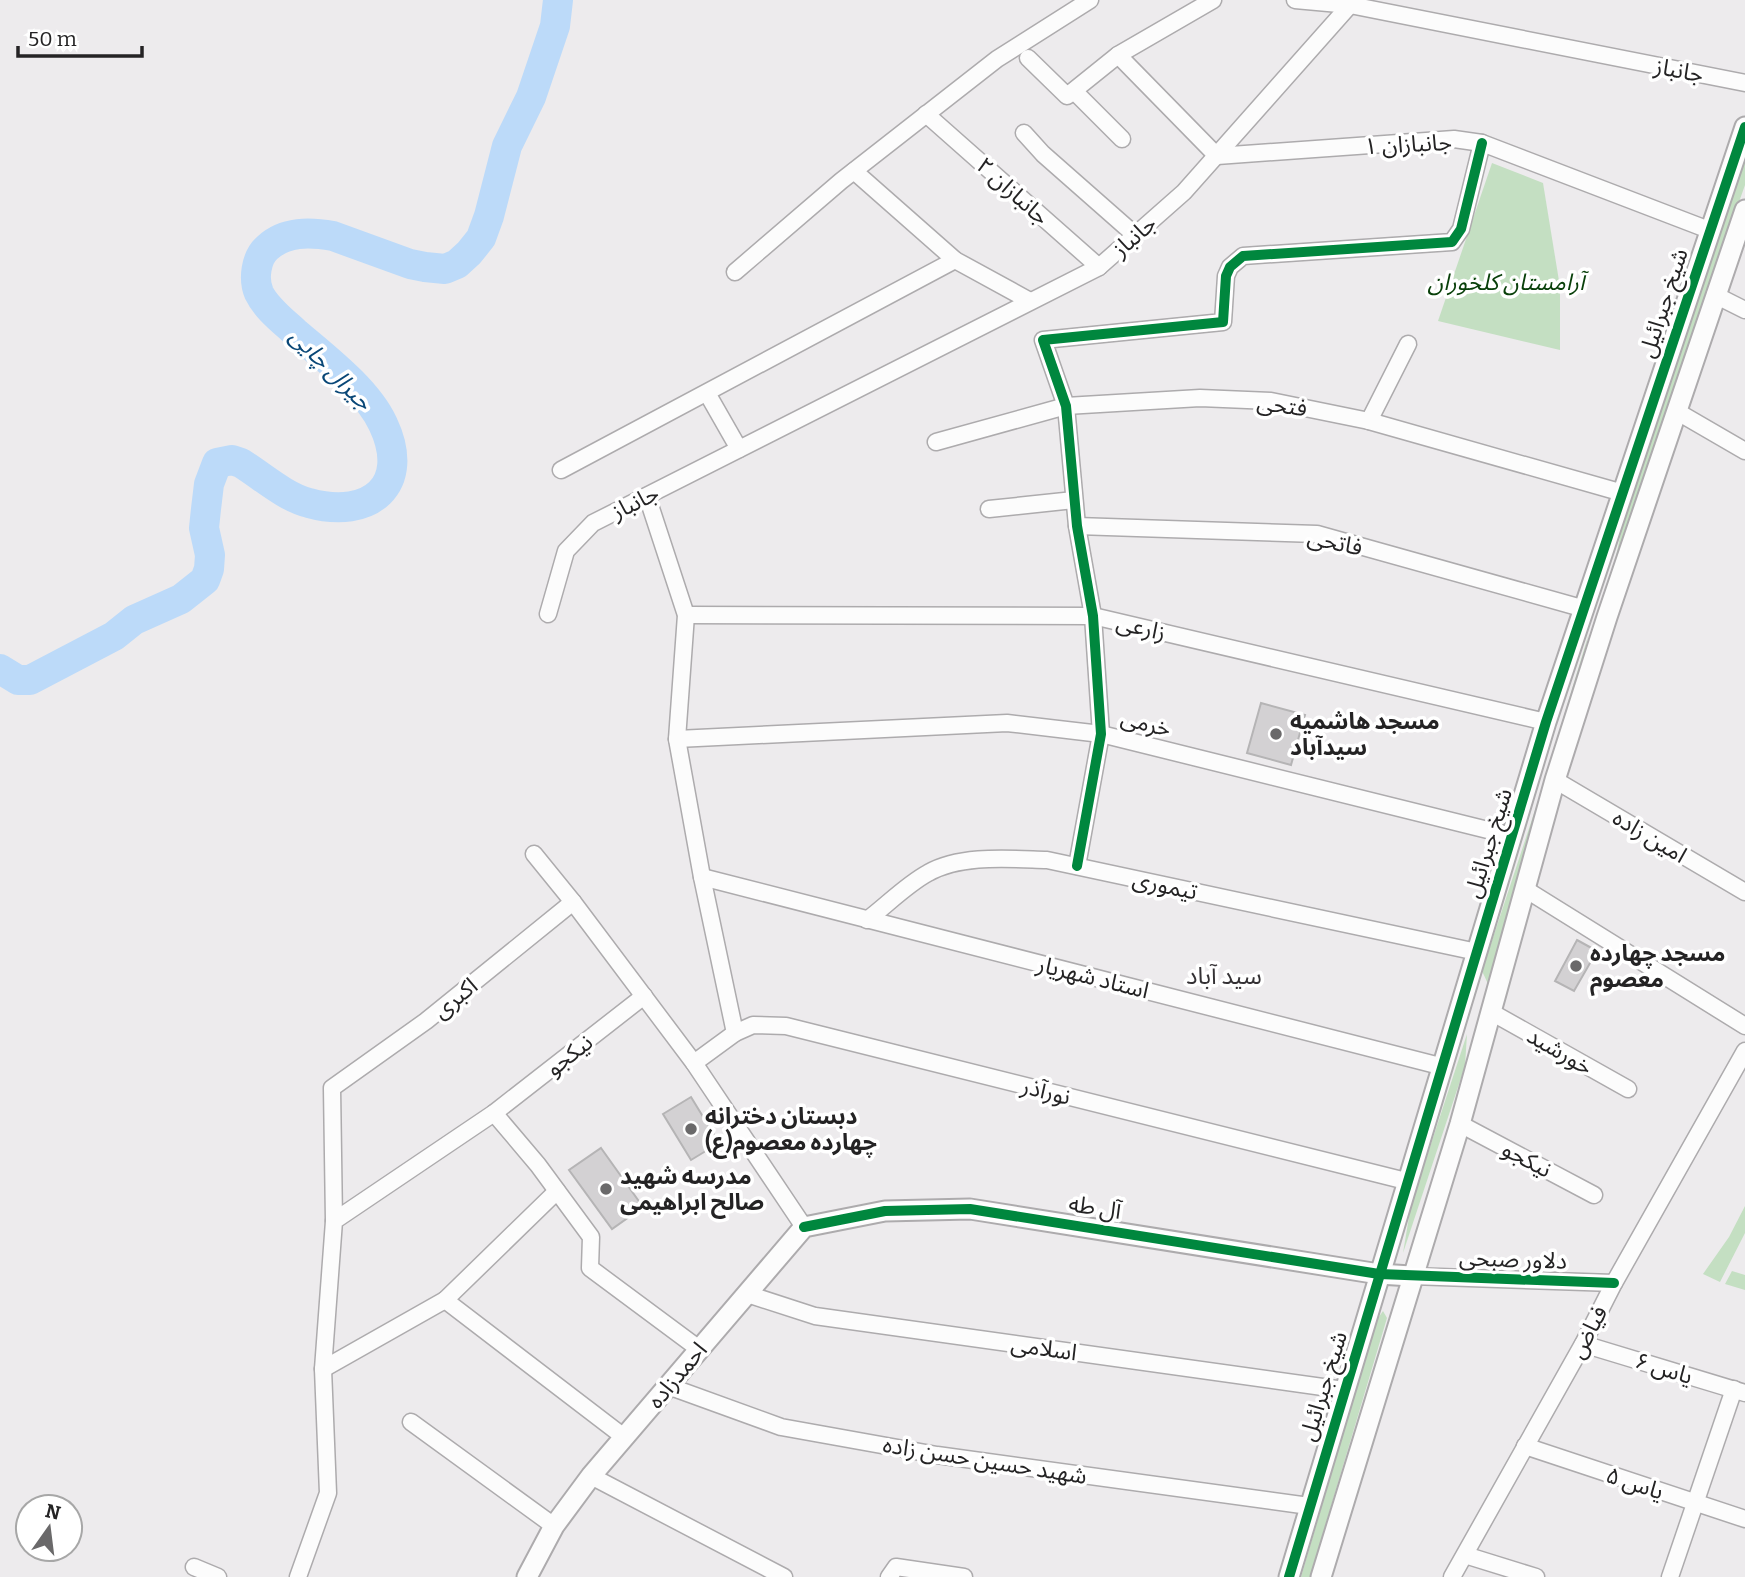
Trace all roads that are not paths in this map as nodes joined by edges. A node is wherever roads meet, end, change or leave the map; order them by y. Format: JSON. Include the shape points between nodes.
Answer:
{"nodes":[{"id":1,"x":1090,"y":0,"type":"edge"},
{"id":2,"x":1213,"y":0,"type":"edge"},
{"id":3,"x":1295,"y":0,"type":"edge"},
{"id":4,"x":1351,"y":3,"type":"edge"},
{"id":5,"x":1118,"y":55,"type":"junction"},
{"id":6,"x":1028,"y":58,"type":"dead end"},
{"id":7,"x":1745,"y":83,"type":"edge"},
{"id":8,"x":1074,"y":91,"type":"junction"},
{"id":9,"x":926,"y":114,"type":"junction"},
{"id":10,"x":1745,"y":127,"type":"edge"},
{"id":11,"x":1024,"y":133,"type":"dead end"},
{"id":12,"x":1122,"y":139,"type":"dead end"},
{"id":13,"x":1482,"y":143,"type":"junction"},
{"id":14,"x":1217,"y":156,"type":"junction"},
{"id":15,"x":854,"y":171,"type":"junction"},
{"id":16,"x":1745,"y":210,"type":"edge"},
{"id":17,"x":1709,"y":230,"type":"junction"},
{"id":18,"x":1135,"y":235,"type":"junction"},
{"id":19,"x":955,"y":260,"type":"junction"},
{"id":20,"x":1099,"y":267,"type":"junction"},
{"id":21,"x":735,"y":272,"type":"dead end"},
{"id":22,"x":1715,"y":295,"type":"junction"},
{"id":23,"x":1030,"y":301,"type":"junction"},
{"id":24,"x":1745,"y":310,"type":"edge"},
{"id":25,"x":1408,"y":344,"type":"dead end"},
{"id":26,"x":707,"y":393,"type":"junction"},
{"id":27,"x":1066,"y":406,"type":"junction"},
{"id":28,"x":1676,"y":411,"type":"junction"},
{"id":29,"x":1369,"y":421,"type":"junction"},
{"id":30,"x":936,"y":442,"type":"dead end"},
{"id":31,"x":739,"y":449,"type":"junction"},
{"id":32,"x":1745,"y":451,"type":"edge"},
{"id":33,"x":561,"y":470,"type":"dead end"},
{"id":34,"x":1623,"y":493,"type":"junction"},
{"id":35,"x":647,"y":496,"type":"junction"},
{"id":36,"x":1074,"y":500,"type":"junction"},
{"id":37,"x":989,"y":509,"type":"dead end"},
{"id":38,"x":1077,"y":526,"type":"junction"},
{"id":39,"x":1584,"y":609,"type":"junction"},
{"id":40,"x":548,"y":614,"type":"dead end"},
{"id":41,"x":685,"y":615,"type":"junction"},
{"id":42,"x":1093,"y":616,"type":"junction"},
{"id":43,"x":1607,"y":617,"type":"junction"},
{"id":44,"x":1546,"y":722,"type":"junction"},
{"id":45,"x":1101,"y":734,"type":"junction"},
{"id":46,"x":677,"y":739,"type":"junction"},
{"id":47,"x":1555,"y":780,"type":"junction"},
{"id":48,"x":1512,"y":836,"type":"junction"},
{"id":49,"x":534,"y":854,"type":"dead end"},
{"id":50,"x":1077,"y":866,"type":"junction"},
{"id":51,"x":702,"y":877,"type":"junction"},
{"id":52,"x":1525,"y":889,"type":"junction"},
{"id":53,"x":1745,"y":892,"type":"edge"},
{"id":54,"x":573,"y":902,"type":"junction"},
{"id":55,"x":867,"y":920,"type":"junction"},
{"id":56,"x":1477,"y":952,"type":"junction"},
{"id":57,"x":644,"y":996,"type":"junction"},
{"id":58,"x":1460,"y":1004,"type":"junction"},
{"id":59,"x":1491,"y":1012,"type":"junction"},
{"id":60,"x":1745,"y":1026,"type":"edge"},
{"id":61,"x":735,"y":1033,"type":"junction"},
{"id":62,"x":1745,"y":1051,"type":"edge"},
{"id":63,"x":694,"y":1063,"type":"junction"},
{"id":64,"x":1440,"y":1066,"type":"junction"},
{"id":65,"x":1628,"y":1090,"type":"dead end"},
{"id":66,"x":494,"y":1113,"type":"junction"},
{"id":67,"x":1460,"y":1124,"type":"junction"},
{"id":68,"x":1406,"y":1181,"type":"junction"},
{"id":69,"x":557,"y":1191,"type":"junction"},
{"id":70,"x":1594,"y":1195,"type":"dead end"},
{"id":71,"x":334,"y":1221,"type":"junction"},
{"id":72,"x":804,"y":1227,"type":"junction"},
{"id":73,"x":1379,"y":1274,"type":"junction"},
{"id":74,"x":1411,"y":1276,"type":"junction"},
{"id":75,"x":1614,"y":1283,"type":"junction"},
{"id":76,"x":747,"y":1294,"type":"junction"},
{"id":77,"x":446,"y":1300,"type":"junction"},
{"id":78,"x":1583,"y":1344,"type":"junction"},
{"id":79,"x":699,"y":1349,"type":"junction"},
{"id":80,"x":323,"y":1369,"type":"junction"},
{"id":81,"x":667,"y":1386,"type":"junction"},
{"id":82,"x":1344,"y":1390,"type":"junction"},
{"id":83,"x":1739,"y":1391,"type":"edge"},
{"id":84,"x":411,"y":1422,"type":"dead end"},
{"id":85,"x":624,"y":1437,"type":"junction"},
{"id":86,"x":1525,"y":1447,"type":"junction"},
{"id":87,"x":591,"y":1476,"type":"junction"},
{"id":88,"x":1696,"y":1503,"type":"junction"},
{"id":89,"x":1309,"y":1506,"type":"junction"},
{"id":90,"x":1745,"y":1519,"type":"edge"},
{"id":91,"x":554,"y":1526,"type":"junction"},
{"id":92,"x":1465,"y":1555,"type":"junction"},
{"id":93,"x":194,"y":1567,"type":"dead end"},
{"id":94,"x":218,"y":1577,"type":"edge"},
{"id":95,"x":298,"y":1577,"type":"edge"},
{"id":96,"x":527,"y":1577,"type":"edge"},
{"id":97,"x":784,"y":1577,"type":"edge"},
{"id":98,"x":889,"y":1577,"type":"edge"},
{"id":99,"x":964,"y":1577,"type":"edge"},
{"id":100,"x":1289,"y":1577,"type":"edge"},
{"id":101,"x":1321,"y":1577,"type":"edge"},
{"id":102,"x":1452,"y":1577,"type":"edge"},
{"id":103,"x":1536,"y":1577,"type":"edge"},
{"id":104,"x":1671,"y":1577,"type":"edge"}],
"edges":[{"from":1,"to":9,"type":"street","via":[[997,59]]},
{"from":2,"to":5,"type":"street"},
{"from":3,"to":4,"type":"street"},
{"from":4,"to":7,"type":"street","name":"جانباز"},
{"from":4,"to":14,"type":"street","name":"جانباز"},
{"from":5,"to":8,"type":"street"},
{"from":5,"to":14,"type":"street"},
{"from":6,"to":8,"type":"street","via":[[1068,96]]},
{"from":8,"to":12,"type":"street"},
{"from":9,"to":15,"type":"street"},
{"from":9,"to":20,"type":"street","name":"جانبازان ۲"},
{"from":10,"to":17,"type":"street","name":"شیخ جبرائیل"},
{"from":11,"to":18,"type":"street"},
{"from":13,"to":14,"type":"street","name":"جانبازان ۱","via":[[1454,139]]},
{"from":13,"to":17,"type":"street","name":"جانبازان ۱"},
{"from":13,"to":27,"type":"street","via":[[1461,229],[1452,242],[1243,256],[1226,276],[1223,322],[1042,340]]},
{"from":14,"to":18,"type":"street","name":"جانباز"},
{"from":15,"to":19,"type":"street"},
{"from":15,"to":21,"type":"street"},
{"from":16,"to":22,"type":"street","name":"شیخ جبرائیل"},
{"from":17,"to":34,"type":"street","name":"شیخ جبرائیل"},
{"from":18,"to":20,"type":"street","name":"جانباز"},
{"from":19,"to":23,"type":"street"},
{"from":19,"to":26,"type":"street"},
{"from":20,"to":23,"type":"street","name":"جانباز"},
{"from":22,"to":24,"type":"street"},
{"from":22,"to":28,"type":"street","name":"شیخ جبرائیل"},
{"from":23,"to":31,"type":"street","name":"جانباز"},
{"from":25,"to":29,"type":"street"},
{"from":26,"to":31,"type":"street"},
{"from":26,"to":33,"type":"street"},
{"from":27,"to":29,"type":"street","name":"فتحی","via":[[1200,398],[1271,401]]},
{"from":27,"to":30,"type":"street","name":"فتحی"},
{"from":27,"to":36,"type":"street"},
{"from":28,"to":32,"type":"street"},
{"from":28,"to":43,"type":"street","name":"شیخ جبرائیل"},
{"from":29,"to":34,"type":"street","name":"فتحی"},
{"from":31,"to":35,"type":"street","name":"جانباز"},
{"from":34,"to":39,"type":"street","name":"شیخ جبرائیل"},
{"from":35,"to":40,"type":"street","name":"جانباز","via":[[593,523],[566,551]]},
{"from":35,"to":41,"type":"street"},
{"from":36,"to":37,"type":"street"},
{"from":36,"to":38,"type":"street"},
{"from":38,"to":39,"type":"street","name":"فاتحی","via":[[1317,534]]},
{"from":38,"to":42,"type":"street"},
{"from":39,"to":43,"type":"street"},
{"from":39,"to":44,"type":"street","name":"شیخ جبرائیل"},
{"from":41,"to":42,"type":"street","name":"زارعی"},
{"from":41,"to":46,"type":"street"},
{"from":42,"to":44,"type":"street","name":"زارعی"},
{"from":42,"to":45,"type":"street"},
{"from":43,"to":47,"type":"street","name":"شیخ جبرائیل"},
{"from":44,"to":48,"type":"street","name":"شیخ جبرائیل"},
{"from":45,"to":46,"type":"street","name":"خرمی","via":[[1007,723]]},
{"from":45,"to":48,"type":"street","name":"خرمی"},
{"from":45,"to":50,"type":"street"},
{"from":46,"to":51,"type":"street"},
{"from":47,"to":52,"type":"street","name":"شیخ جبرائیل"},
{"from":47,"to":53,"type":"street","name":"امین زاده"},
{"from":48,"to":56,"type":"street","name":"شیخ جبرائیل"},
{"from":49,"to":54,"type":"street"},
{"from":50,"to":55,"type":"street","name":"تیموری","via":[[992,858],[950,865],[928,873]]},
{"from":50,"to":56,"type":"street","name":"تیموری"},
{"from":51,"to":55,"type":"street","name":"استاد شهریار"},
{"from":51,"to":61,"type":"street"},
{"from":52,"to":59,"type":"street","name":"شیخ جبرائیل"},
{"from":52,"to":60,"type":"street"},
{"from":54,"to":57,"type":"street"},
{"from":54,"to":71,"type":"street","name":"اکبری","via":[[426,1021],[332,1088]]},
{"from":55,"to":64,"type":"street","name":"استاد شهریار"},
{"from":56,"to":58,"type":"street","name":"شیخ جبرائیل"},
{"from":57,"to":63,"type":"street"},
{"from":57,"to":66,"type":"street","name":"نیکجو"},
{"from":58,"to":59,"type":"street"},
{"from":58,"to":64,"type":"street","name":"شیخ جبرائیل"},
{"from":59,"to":65,"type":"street","name":"خورشید"},
{"from":59,"to":67,"type":"street","name":"شیخ جبرائیل"},
{"from":61,"to":63,"type":"street","name":"نورآذر"},
{"from":61,"to":68,"type":"street","name":"نورآذر","via":[[753,1025],[786,1026]]},
{"from":62,"to":75,"type":"street","name":"فیاض"},
{"from":63,"to":72,"type":"street"},
{"from":64,"to":68,"type":"street","name":"شیخ جبرائیل"},
{"from":66,"to":69,"type":"street"},
{"from":66,"to":71,"type":"street","name":"نیکجو"},
{"from":67,"to":70,"type":"street","name":"نیکجو"},
{"from":67,"to":74,"type":"street","name":"شیخ جبرائیل"},
{"from":68,"to":73,"type":"street","name":"شیخ جبرائیل"},
{"from":69,"to":77,"type":"street"},
{"from":69,"to":79,"type":"street","via":[[591,1237],[590,1268]]},
{"from":71,"to":80,"type":"street"},
{"from":72,"to":73,"type":"street","name":"آل طه","via":[[886,1211],[970,1209]]},
{"from":72,"to":76,"type":"street","name":"احمدزاده"},
{"from":73,"to":74,"type":"street","name":"آل طه"},
{"from":73,"to":82,"type":"street","name":"شیخ جبرائیل"},
{"from":74,"to":75,"type":"street","name":"دلاور صبحی"},
{"from":74,"to":101,"type":"street","name":"شیخ جبرائیل"},
{"from":75,"to":78,"type":"street","name":"فیاض"},
{"from":76,"to":79,"type":"street","name":"احمدزاده"},
{"from":76,"to":82,"type":"street","name":"اسلامی","via":[[815,1316]]},
{"from":77,"to":80,"type":"street"},
{"from":77,"to":85,"type":"street"},
{"from":78,"to":83,"type":"street","name":"یاس ۶"},
{"from":78,"to":86,"type":"street","name":"فیاض"},
{"from":79,"to":81,"type":"street","name":"احمدزاده"},
{"from":80,"to":95,"type":"street","via":[[328,1493]]},
{"from":81,"to":85,"type":"street","name":"احمدزاده"},
{"from":81,"to":89,"type":"street","name":"شهید حسین حسن زاده","via":[[781,1427],[937,1455]]},
{"from":82,"to":89,"type":"street","name":"شیخ جبرائیل"},
{"from":83,"to":88,"type":"street"},
{"from":84,"to":91,"type":"street"},
{"from":85,"to":87,"type":"street","name":"احمدزاده"},
{"from":86,"to":88,"type":"street","name":"یاس ۵"},
{"from":86,"to":92,"type":"street","name":"فیاض"},
{"from":87,"to":91,"type":"street","name":"احمدزاده"},
{"from":87,"to":97,"type":"street"},
{"from":88,"to":90,"type":"street","name":"یاس ۵"},
{"from":88,"to":104,"type":"street"},
{"from":89,"to":100,"type":"street","name":"شیخ جبرائیل"},
{"from":91,"to":96,"type":"street","name":"احمدزاده"},
{"from":92,"to":102,"type":"street","name":"فیاض"},
{"from":92,"to":103,"type":"street"},
{"from":93,"to":94,"type":"street"},
{"from":98,"to":99,"type":"street","via":[[896,1567]]}]}
